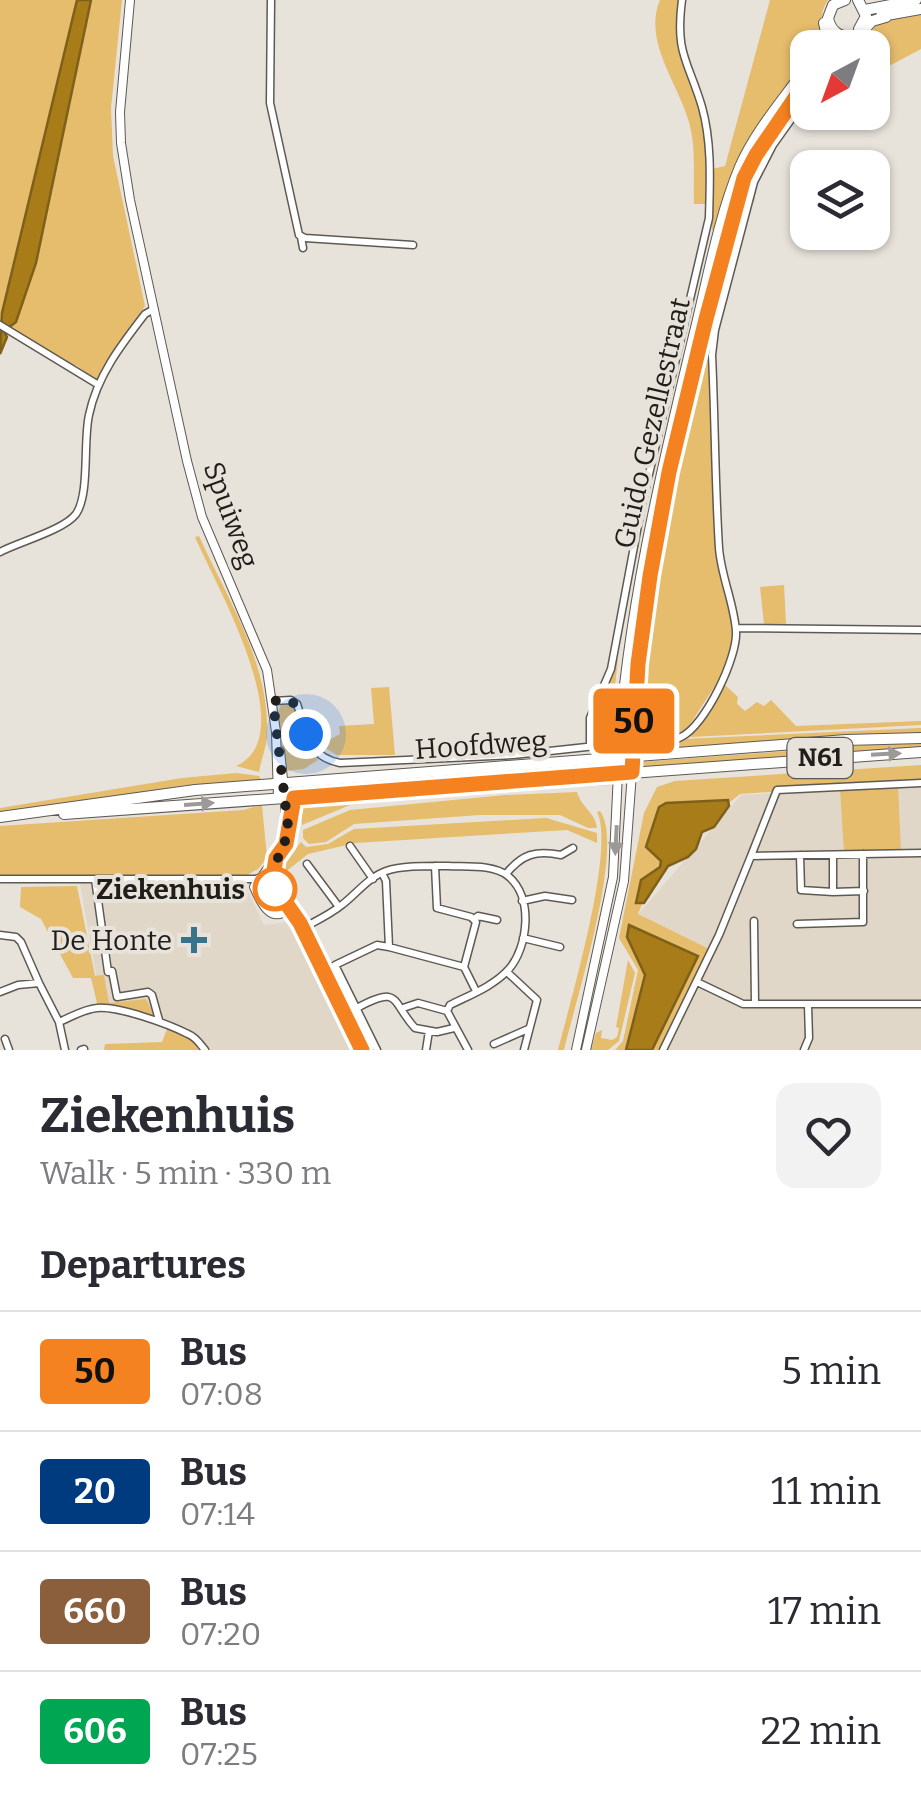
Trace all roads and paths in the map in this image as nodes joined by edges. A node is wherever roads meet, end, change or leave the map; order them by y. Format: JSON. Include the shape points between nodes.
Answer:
{"nodes":[{"id":1,"x":130,"y":0,"type":"edge"},
{"id":2,"x":271,"y":0,"type":"edge"},
{"id":3,"x":682,"y":0,"type":"edge"},
{"id":4,"x":833,"y":0,"type":"edge"},
{"id":5,"x":916,"y":0,"type":"edge"},
{"id":6,"x":921,"y":9,"type":"edge"},
{"id":7,"x":885,"y":11,"type":"junction"},
{"id":8,"x":864,"y":17,"type":"edge"},
{"id":9,"x":834,"y":30,"type":"edge"},
{"id":10,"x":834,"y":30,"type":"edge"},
{"id":11,"x":790,"y":91,"type":"edge"},
{"id":12,"x":790,"y":105,"type":"edge"},
{"id":13,"x":790,"y":120,"type":"edge"},
{"id":14,"x":301,"y":237,"type":"junction"},
{"id":15,"x":413,"y":245,"type":"dead end"},
{"id":16,"x":303,"y":248,"type":"dead end"},
{"id":17,"x":154,"y":310,"type":"junction"},
{"id":18,"x":4,"y":328,"type":"edge"},
{"id":19,"x":97,"y":384,"type":"junction"},
{"id":20,"x":0,"y":552,"type":"edge"},
{"id":21,"x":736,"y":628,"type":"junction"},
{"id":22,"x":921,"y":630,"type":"edge"},
{"id":23,"x":273,"y":701,"type":"junction"},
{"id":24,"x":921,"y":738,"type":"edge"},
{"id":25,"x":634,"y":742,"type":"junction"},
{"id":26,"x":620,"y":744,"type":"junction"},
{"id":27,"x":590,"y":746,"type":"junction"},
{"id":28,"x":921,"y":752,"type":"edge"},
{"id":29,"x":633,"y":756,"type":"junction"},
{"id":30,"x":619,"y":757,"type":"junction"},
{"id":31,"x":632,"y":772,"type":"junction"},
{"id":32,"x":618,"y":774,"type":"junction"},
{"id":33,"x":281,"y":782,"type":"junction"},
{"id":34,"x":921,"y":782,"type":"edge"},
{"id":35,"x":286,"y":798,"type":"junction"},
{"id":36,"x":0,"y":818,"type":"edge"},
{"id":37,"x":288,"y":826,"type":"junction"},
{"id":38,"x":350,"y":846,"type":"dead end"},
{"id":39,"x":572,"y":848,"type":"dead end"},
{"id":40,"x":864,"y":854,"type":"junction"},
{"id":41,"x":921,"y":854,"type":"edge"},
{"id":42,"x":800,"y":855,"type":"junction"},
{"id":43,"x":833,"y":855,"type":"junction"},
{"id":44,"x":751,"y":856,"type":"junction"},
{"id":45,"x":307,"y":864,"type":"dead end"},
{"id":46,"x":435,"y":866,"type":"junction"},
{"id":47,"x":382,"y":873,"type":"junction"},
{"id":48,"x":506,"y":874,"type":"junction"},
{"id":49,"x":0,"y":879,"type":"edge"},
{"id":50,"x":95,"y":879,"type":"junction"},
{"id":51,"x":262,"y":879,"type":"junction"},
{"id":52,"x":373,"y":879,"type":"junction"},
{"id":53,"x":833,"y":892,"type":"junction"},
{"id":54,"x":864,"y":892,"type":"junction"},
{"id":55,"x":572,"y":900,"type":"dead end"},
{"id":56,"x":522,"y":901,"type":"junction"},
{"id":57,"x":339,"y":907,"type":"junction"},
{"id":58,"x":286,"y":911,"type":"junction"},
{"id":59,"x":474,"y":918,"type":"junction"},
{"id":60,"x":497,"y":920,"type":"dead end"},
{"id":61,"x":754,"y":921,"type":"dead end"},
{"id":62,"x":798,"y":924,"type":"dead end"},
{"id":63,"x":302,"y":925,"type":"junction"},
{"id":64,"x":0,"y":934,"type":"edge"},
{"id":65,"x":523,"y":938,"type":"junction"},
{"id":66,"x":560,"y":946,"type":"dead end"},
{"id":67,"x":389,"y":947,"type":"junction"},
{"id":68,"x":464,"y":966,"type":"junction"},
{"id":69,"x":506,"y":972,"type":"junction"},
{"id":70,"x":697,"y":982,"type":"junction"},
{"id":71,"x":40,"y":983,"type":"junction"},
{"id":72,"x":0,"y":992,"type":"edge"},
{"id":73,"x":476,"y":992,"type":"junction"},
{"id":74,"x":755,"y":1004,"type":"junction"},
{"id":75,"x":808,"y":1004,"type":"junction"},
{"id":76,"x":921,"y":1004,"type":"edge"},
{"id":77,"x":356,"y":1008,"type":"junction"},
{"id":78,"x":403,"y":1008,"type":"junction"},
{"id":79,"x":446,"y":1011,"type":"junction"},
{"id":80,"x":158,"y":1020,"type":"junction"},
{"id":81,"x":59,"y":1022,"type":"junction"},
{"id":82,"x":454,"y":1028,"type":"junction"},
{"id":83,"x":529,"y":1029,"type":"junction"},
{"id":84,"x":429,"y":1031,"type":"junction"},
{"id":85,"x":514,"y":1036,"type":"junction"},
{"id":86,"x":5,"y":1039,"type":"dead end"},
{"id":87,"x":494,"y":1044,"type":"dead end"},
{"id":88,"x":9,"y":1050,"type":"edge"},
{"id":89,"x":65,"y":1050,"type":"edge"},
{"id":90,"x":205,"y":1050,"type":"edge"},
{"id":91,"x":362,"y":1050,"type":"edge"},
{"id":92,"x":377,"y":1050,"type":"edge"},
{"id":93,"x":426,"y":1050,"type":"edge"},
{"id":94,"x":468,"y":1050,"type":"edge"},
{"id":95,"x":524,"y":1050,"type":"edge"},
{"id":96,"x":576,"y":1050,"type":"edge"},
{"id":97,"x":586,"y":1050,"type":"edge"},
{"id":98,"x":664,"y":1050,"type":"edge"},
{"id":99,"x":804,"y":1050,"type":"edge"}],
"edges":[{"from":1,"to":17,"type":"main road","name":"Spuiweg","via":[[121,143]]},
{"from":2,"to":14,"type":"street","via":[[270,103]]},
{"from":3,"to":27,"type":"street","via":[[679,46],[702,108],[709,218],[611,669],[590,718]]},
{"from":4,"to":9,"type":"main road","via":[[824,14]]},
{"from":5,"to":7,"type":"main road"},
{"from":6,"to":7,"type":"main road"},
{"from":7,"to":8,"type":"main road"},
{"from":7,"to":8,"type":"main road"},
{"from":8,"to":10,"type":"main road","via":[[849,0],[837,2],[828,15]]},
{"from":11,"to":26,"type":"main road","name":"Guido Gezellestraat","via":[[751,147],[728,201],[647,540]]},
{"from":12,"to":25,"type":"main road","name":"Guido Gezellestraat","via":[[756,155],[736,202],[660,516]]},
{"from":13,"to":21,"type":"street","via":[[754,182],[712,354],[719,545]]},
{"from":14,"to":15,"type":"street"},
{"from":14,"to":16,"type":"street"},
{"from":17,"to":19,"type":"street","via":[[144,314]]},
{"from":17,"to":23,"type":"main road","name":"Spuiweg","via":[[202,517],[268,670]]},
{"from":18,"to":19,"type":"street"},
{"from":19,"to":20,"type":"street","via":[[75,516]]},
{"from":21,"to":22,"type":"street"},
{"from":21,"to":25,"type":"street","via":[[729,670],[695,726],[679,738]]},
{"from":23,"to":27,"type":"street","via":[[297,704],[312,749],[340,763]]},
{"from":23,"to":33,"type":"main road","name":"Spuiweg"},
{"from":24,"to":29,"type":"main road","name":"Hoofdweg","number":"N61"},
{"from":25,"to":26,"type":"street"},
{"from":25,"to":29,"type":"main road","name":"Guido Gezellestraat"},
{"from":26,"to":27,"type":"street"},
{"from":26,"to":30,"type":"main road","name":"Guido Gezellestraat"},
{"from":31,"to":28,"type":"main road","name":"Hoofdweg","number":"N61","one_way":true},
{"from":29,"to":30,"type":"main road","name":"Hoofdweg","number":"N61"},
{"from":29,"to":31,"type":"main road","name":"Guido Gezellestraat"},
{"from":30,"to":32,"type":"main road","name":"Guido Gezellestraat"},
{"from":30,"to":33,"type":"main road","name":"Hoofdweg"},
{"from":31,"to":32,"type":"main road","name":"Hoofdweg"},
{"from":31,"to":97,"type":"main road","name":"Guido Gezellestraat","via":[[624,881]]},
{"from":32,"to":35,"type":"main road","name":"Hoofdweg"},
{"from":32,"to":96,"type":"main road","name":"Guido Gezellestraat","one_way":true,"via":[[611,887]]},
{"from":33,"to":35,"type":"main road"},
{"from":33,"to":36,"type":"main road","name":"Hoofdweg"},
{"from":34,"to":44,"type":"street","via":[[777,790]]},
{"from":36,"to":35,"type":"main road","name":"Hoofdweg","one_way":true},
{"from":35,"to":37,"type":"main road"},
{"from":35,"to":37,"type":"main road"},
{"from":37,"to":51,"type":"main road","via":[[286,844]]},
{"from":38,"to":52,"type":"street"},
{"from":39,"to":48,"type":"street","via":[[561,855],[532,853]]},
{"from":40,"to":41,"type":"street"},
{"from":40,"to":43,"type":"street"},
{"from":40,"to":54,"type":"street"},
{"from":42,"to":43,"type":"street"},
{"from":42,"to":44,"type":"street"},
{"from":42,"to":53,"type":"street","via":[[801,890]]},
{"from":43,"to":53,"type":"street"},
{"from":44,"to":70,"type":"street"},
{"from":45,"to":57,"type":"street"},
{"from":46,"to":47,"type":"street"},
{"from":46,"to":48,"type":"street"},
{"from":46,"to":59,"type":"street","via":[[437,908]]},
{"from":47,"to":52,"type":"street"},
{"from":47,"to":67,"type":"street"},
{"from":48,"to":56,"type":"street"},
{"from":49,"to":50,"type":"street"},
{"from":50,"to":51,"type":"street"},
{"from":50,"to":80,"type":"street","via":[[116,996],[148,992]]},
{"from":51,"to":58,"type":"main road","via":[[288,896]]},
{"from":51,"to":58,"type":"main road","via":[[267,911]]},
{"from":52,"to":57,"type":"street"},
{"from":53,"to":54,"type":"street"},
{"from":54,"to":62,"type":"street","via":[[861,923]]},
{"from":55,"to":56,"type":"street"},
{"from":56,"to":65,"type":"street"},
{"from":57,"to":63,"type":"street"},
{"from":58,"to":63,"type":"main road"},
{"from":59,"to":60,"type":"street"},
{"from":59,"to":68,"type":"street"},
{"from":61,"to":74,"type":"street"},
{"from":63,"to":91,"type":"main road"},
{"from":64,"to":71,"type":"street","via":[[21,942]]},
{"from":65,"to":66,"type":"street"},
{"from":65,"to":69,"type":"street"},
{"from":67,"to":68,"type":"street"},
{"from":67,"to":77,"type":"street","via":[[335,966]]},
{"from":68,"to":73,"type":"street"},
{"from":69,"to":73,"type":"street"},
{"from":69,"to":83,"type":"street","via":[[535,994]]},
{"from":70,"to":74,"type":"street"},
{"from":70,"to":98,"type":"street"},
{"from":71,"to":72,"type":"street"},
{"from":71,"to":81,"type":"street"},
{"from":73,"to":79,"type":"street"},
{"from":74,"to":75,"type":"street"},
{"from":75,"to":76,"type":"street"},
{"from":75,"to":99,"type":"street"},
{"from":77,"to":78,"type":"street","via":[[383,997]]},
{"from":77,"to":92,"type":"street"},
{"from":78,"to":79,"type":"street","via":[[418,1003]]},
{"from":78,"to":84,"type":"street","via":[[412,1026]]},
{"from":79,"to":82,"type":"street"},
{"from":80,"to":81,"type":"street","via":[[102,1007]]},
{"from":80,"to":90,"type":"street","via":[[191,1035]]},
{"from":81,"to":89,"type":"street"},
{"from":82,"to":84,"type":"street"},
{"from":82,"to":94,"type":"street"},
{"from":83,"to":85,"type":"street"},
{"from":83,"to":95,"type":"street"},
{"from":84,"to":93,"type":"street"},
{"from":85,"to":87,"type":"street"},
{"from":85,"to":95,"type":"street"},
{"from":86,"to":88,"type":"street"}]}
